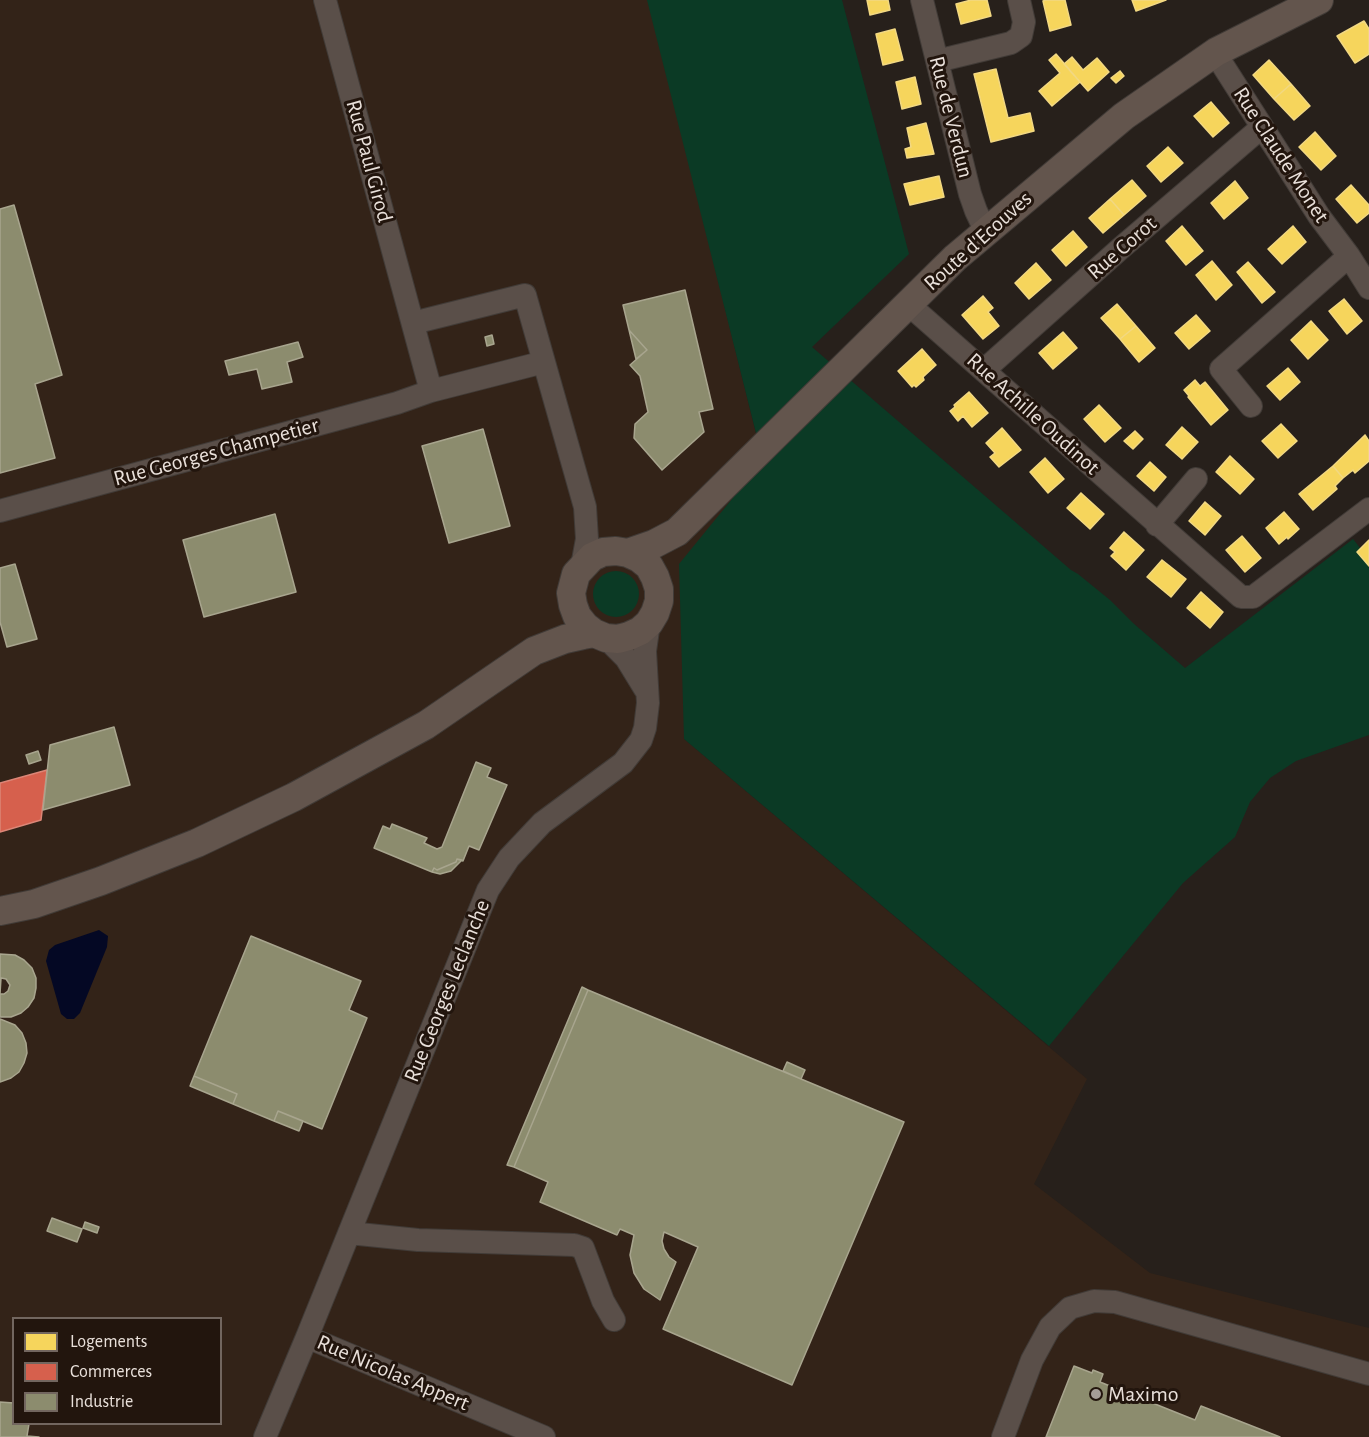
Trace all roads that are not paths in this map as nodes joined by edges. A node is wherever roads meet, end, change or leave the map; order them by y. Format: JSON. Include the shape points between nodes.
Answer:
{"nodes":[{"id":1,"x":325,"y":0,"type":"edge"},
{"id":2,"x":922,"y":0,"type":"edge"},
{"id":3,"x":1019,"y":0,"type":"edge"},
{"id":4,"x":1319,"y":0,"type":"edge"},
{"id":5,"x":1216,"y":52,"type":"junction"},
{"id":6,"x":937,"y":61,"type":"junction"},
{"id":7,"x":1262,"y":127,"type":"junction"},
{"id":8,"x":986,"y":232,"type":"junction"},
{"id":9,"x":1349,"y":256,"type":"junction"},
{"id":10,"x":1369,"y":288,"type":"edge"},
{"id":11,"x":908,"y":304,"type":"junction"},
{"id":12,"x":413,"y":323,"type":"junction"},
{"id":13,"x":544,"y":362,"type":"junction"},
{"id":14,"x":984,"y":370,"type":"junction"},
{"id":15,"x":430,"y":391,"type":"junction"},
{"id":16,"x":1251,"y":406,"type":"dead end"},
{"id":17,"x":1196,"y":479,"type":"dead end"},
{"id":18,"x":585,"y":507,"type":"junction"},
{"id":19,"x":1369,"y":509,"type":"edge"},
{"id":20,"x":0,"y":511,"type":"edge"},
{"id":21,"x":1157,"y":525,"type":"junction"},
{"id":22,"x":677,"y":532,"type":"junction"},
{"id":23,"x":622,"y":552,"type":"junction"},
{"id":24,"x":582,"y":566,"type":"junction"},
{"id":25,"x":656,"y":577,"type":"junction"},
{"id":26,"x":571,"y":593,"type":"junction"},
{"id":27,"x":649,"y":623,"type":"junction"},
{"id":28,"x":600,"y":636,"type":"junction"},
{"id":29,"x":534,"y":651,"type":"junction"},
{"id":30,"x":647,"y":693,"type":"junction"},
{"id":31,"x":0,"y":911,"type":"edge"},
{"id":32,"x":349,"y":1233,"type":"junction"},
{"id":33,"x":614,"y":1320,"type":"dead end"},
{"id":34,"x":307,"y":1337,"type":"junction"},
{"id":35,"x":1369,"y":1374,"type":"edge"},
{"id":36,"x":265,"y":1437,"type":"edge"},
{"id":37,"x":544,"y":1437,"type":"edge"},
{"id":38,"x":1003,"y":1437,"type":"edge"}],
"edges":[{"from":1,"to":12,"type":"street","name":"Rue Paul Girod"},
{"from":2,"to":6,"type":"street","name":"Rue de Verdun"},
{"from":3,"to":6,"type":"street","via":[[1024,22],[1021,36],[1011,43]]},
{"from":4,"to":5,"type":"main road","name":"Route d'Ecouves"},
{"from":5,"to":7,"type":"street","name":"Rue Claude Monet"},
{"from":5,"to":8,"type":"main road","name":"Route d'Ecouves","via":[[1124,116]]},
{"from":6,"to":8,"type":"street","name":"Rue de Verdun","via":[[970,194]]},
{"from":7,"to":9,"type":"street","name":"Rue Claude Monet"},
{"from":7,"to":14,"type":"street","name":"Rue Corot","via":[[1126,255]]},
{"from":8,"to":11,"type":"main road","name":"Route d'Ecouves"},
{"from":9,"to":10,"type":"street","name":"Rue Claude Monet"},
{"from":9,"to":16,"type":"street","via":[[1221,369]]},
{"from":11,"to":14,"type":"street","name":"Rue Achille Oudinot"},
{"from":11,"to":22,"type":"main road","name":"Route d'Ecouves"},
{"from":12,"to":13,"type":"street","via":[[525,295]]},
{"from":12,"to":15,"type":"street"},
{"from":13,"to":15,"type":"street","name":"Rue Georges Champetier"},
{"from":13,"to":18,"type":"street"},
{"from":14,"to":21,"type":"street","name":"Rue Achille Oudinot","via":[[1044,416]]},
{"from":15,"to":20,"type":"street","name":"Rue Georges Champetier"},
{"from":17,"to":21,"type":"street"},
{"from":18,"to":23,"type":"street","via":[[600,534]]},
{"from":18,"to":24,"type":"street","via":[[587,539]]},
{"from":19,"to":21,"type":"street","name":"Rue Achille Oudinot","via":[[1275,589],[1253,597],[1240,597]]},
{"from":22,"to":23,"type":"main road","via":[[654,544]]},
{"from":22,"to":25,"type":"main road","via":[[663,554]]},
{"from":23,"to":24,"type":"main road","via":[[603,552]]},
{"from":23,"to":25,"type":"main road","via":[[644,562]]},
{"from":24,"to":26,"type":"main road"},
{"from":25,"to":27,"type":"main road","via":[[659,601]]},
{"from":26,"to":28,"type":"main road","via":[[577,616]]},
{"from":26,"to":29,"type":"main road","via":[[560,616]]},
{"from":27,"to":28,"type":"main road","via":[[618,639]]},
{"from":27,"to":30,"type":"street","name":"Rue Georges Leclanche","via":[[645,651]]},
{"from":28,"to":29,"type":"main road","via":[[565,639]]},
{"from":28,"to":30,"type":"street","via":[[626,658]]},
{"from":29,"to":31,"type":"main road","via":[[426,725],[294,797],[176,852],[45,900]]},
{"from":30,"to":32,"type":"street","name":"Rue Georges Leclanche","via":[[645,728],[634,751],[542,823],[509,858],[489,890]]},
{"from":32,"to":33,"type":"street","via":[[418,1240],[574,1245],[583,1248]]},
{"from":32,"to":34,"type":"street","name":"Rue Georges Leclanche"},
{"from":34,"to":36,"type":"street","name":"Rue Nicolas Appert"},
{"from":34,"to":37,"type":"street","name":"Rue Nicolas Appert"},
{"from":35,"to":38,"type":"street","via":[[1115,1302],[1094,1301],[1070,1308],[1050,1327],[1032,1360]]}]}
